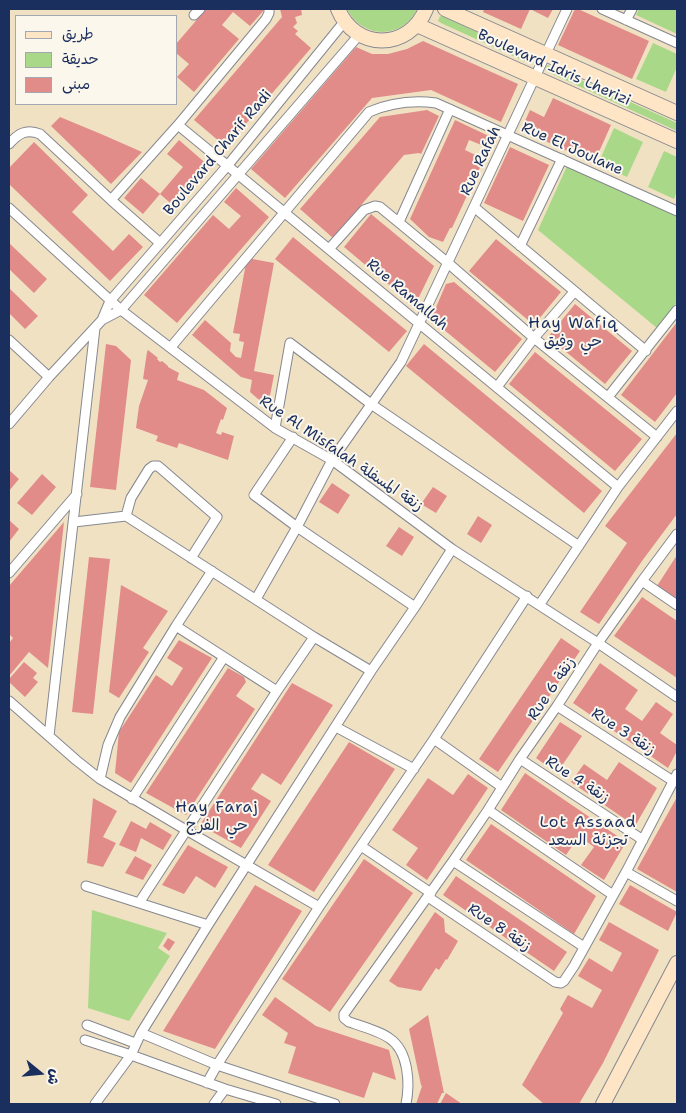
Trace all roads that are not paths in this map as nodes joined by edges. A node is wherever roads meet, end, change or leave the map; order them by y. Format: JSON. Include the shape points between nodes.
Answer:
{"nodes":[{"id":1,"x":269,"y":9,"type":"edge"},
{"id":2,"x":338,"y":9,"type":"edge"},
{"id":3,"x":426,"y":9,"type":"edge"},
{"id":4,"x":445,"y":9,"type":"edge"},
{"id":5,"x":567,"y":9,"type":"edge"},
{"id":6,"x":602,"y":9,"type":"edge"},
{"id":7,"x":632,"y":9,"type":"edge"},
{"id":8,"x":626,"y":20,"type":"junction"},
{"id":9,"x":344,"y":22,"type":"junction"},
{"id":10,"x":417,"y":25,"type":"junction"},
{"id":11,"x":359,"y":35,"type":"junction"},
{"id":12,"x":677,"y":43,"type":"edge"},
{"id":13,"x":546,"y":53,"type":"junction"},
{"id":14,"x":535,"y":77,"type":"junction"},
{"id":15,"x":450,"y":109,"type":"junction"},
{"id":16,"x":677,"y":113,"type":"edge"},
{"id":17,"x":178,"y":125,"type":"junction"},
{"id":18,"x":508,"y":136,"type":"junction"},
{"id":19,"x":677,"y":141,"type":"edge"},
{"id":20,"x":9,"y":144,"type":"edge"},
{"id":21,"x":562,"y":159,"type":"junction"},
{"id":22,"x":228,"y":165,"type":"junction"},
{"id":23,"x":238,"y":174,"type":"junction"},
{"id":24,"x":111,"y":200,"type":"junction"},
{"id":25,"x":474,"y":207,"type":"junction"},
{"id":26,"x":9,"y":208,"type":"edge"},
{"id":27,"x":677,"y":211,"type":"edge"},
{"id":28,"x":284,"y":212,"type":"junction"},
{"id":29,"x":399,"y":222,"type":"junction"},
{"id":30,"x":160,"y":243,"type":"junction"},
{"id":31,"x":520,"y":246,"type":"junction"},
{"id":32,"x":329,"y":249,"type":"junction"},
{"id":33,"x":448,"y":264,"type":"junction"},
{"id":34,"x":574,"y":292,"type":"junction"},
{"id":35,"x":110,"y":301,"type":"junction"},
{"id":36,"x":122,"y":310,"type":"junction"},
{"id":37,"x":677,"y":310,"type":"edge"},
{"id":38,"x":98,"y":324,"type":"junction"},
{"id":39,"x":420,"y":324,"type":"junction"},
{"id":40,"x":534,"y":338,"type":"junction"},
{"id":41,"x":9,"y":340,"type":"edge"},
{"id":42,"x":171,"y":348,"type":"junction"},
{"id":43,"x":646,"y":350,"type":"junction"},
{"id":44,"x":49,"y":377,"type":"junction"},
{"id":45,"x":497,"y":388,"type":"junction"},
{"id":46,"x":608,"y":397,"type":"junction"},
{"id":47,"x":371,"y":404,"type":"junction"},
{"id":48,"x":677,"y":411,"type":"edge"},
{"id":49,"x":9,"y":424,"type":"edge"},
{"id":50,"x":275,"y":428,"type":"junction"},
{"id":51,"x":293,"y":437,"type":"junction"},
{"id":52,"x":657,"y":437,"type":"junction"},
{"id":53,"x":332,"y":460,"type":"junction"},
{"id":54,"x":618,"y":487,"type":"junction"},
{"id":55,"x":77,"y":494,"type":"junction"},
{"id":56,"x":126,"y":516,"type":"junction"},
{"id":57,"x":74,"y":522,"type":"junction"},
{"id":58,"x":297,"y":527,"type":"junction"},
{"id":59,"x":677,"y":534,"type":"edge"},
{"id":60,"x":579,"y":546,"type":"junction"},
{"id":61,"x":452,"y":548,"type":"junction"},
{"id":62,"x":192,"y":558,"type":"junction"},
{"id":63,"x":212,"y":571,"type":"junction"},
{"id":64,"x":9,"y":573,"type":"edge"},
{"id":65,"x":642,"y":581,"type":"junction"},
{"id":66,"x":527,"y":596,"type":"junction"},
{"id":67,"x":256,"y":599,"type":"junction"},
{"id":68,"x":540,"y":604,"type":"junction"},
{"id":69,"x":677,"y":606,"type":"edge"},
{"id":70,"x":415,"y":607,"type":"junction"},
{"id":71,"x":176,"y":626,"type":"junction"},
{"id":72,"x":314,"y":637,"type":"junction"},
{"id":73,"x":598,"y":643,"type":"junction"},
{"id":74,"x":224,"y":657,"type":"junction"},
{"id":75,"x":371,"y":671,"type":"junction"},
{"id":76,"x":277,"y":691,"type":"junction"},
{"id":77,"x":677,"y":697,"type":"edge"},
{"id":78,"x":9,"y":701,"type":"edge"},
{"id":79,"x":557,"y":706,"type":"junction"},
{"id":80,"x":336,"y":727,"type":"junction"},
{"id":81,"x":49,"y":736,"type":"junction"},
{"id":82,"x":434,"y":739,"type":"junction"},
{"id":83,"x":520,"y":759,"type":"junction"},
{"id":84,"x":414,"y":769,"type":"junction"},
{"id":85,"x":675,"y":777,"type":"edge"},
{"id":86,"x":100,"y":779,"type":"junction"},
{"id":87,"x":502,"y":787,"type":"junction"},
{"id":88,"x":132,"y":798,"type":"junction"},
{"id":89,"x":488,"y":810,"type":"junction"},
{"id":90,"x":186,"y":830,"type":"junction"},
{"id":91,"x":643,"y":840,"type":"junction"},
{"id":92,"x":362,"y":846,"type":"junction"},
{"id":93,"x":453,"y":862,"type":"junction"},
{"id":94,"x":247,"y":866,"type":"junction"},
{"id":95,"x":626,"y":872,"type":"junction"},
{"id":96,"x":86,"y":886,"type":"dead end"},
{"id":97,"x":430,"y":895,"type":"junction"},
{"id":98,"x":613,"y":895,"type":"junction"},
{"id":99,"x":677,"y":900,"type":"edge"},
{"id":100,"x":139,"y":903,"type":"junction"},
{"id":101,"x":319,"y":907,"type":"junction"},
{"id":102,"x":208,"y":925,"type":"junction"},
{"id":103,"x":584,"y":947,"type":"junction"},
{"id":104,"x":677,"y":963,"type":"edge"},
{"id":105,"x":87,"y":1025,"type":"dead end"},
{"id":106,"x":141,"y":1033,"type":"junction"},
{"id":107,"x":85,"y":1040,"type":"dead end"},
{"id":108,"x":135,"y":1043,"type":"junction"},
{"id":109,"x":131,"y":1054,"type":"junction"},
{"id":110,"x":217,"y":1065,"type":"junction"},
{"id":111,"x":207,"y":1083,"type":"junction"},
{"id":112,"x":225,"y":1089,"type":"junction"},
{"id":113,"x":96,"y":1104,"type":"edge"},
{"id":114,"x":214,"y":1104,"type":"edge"},
{"id":115,"x":276,"y":1104,"type":"edge"},
{"id":116,"x":335,"y":1104,"type":"edge"},
{"id":117,"x":406,"y":1104,"type":"edge"},
{"id":118,"x":603,"y":1104,"type":"edge"}],
"edges":[{"from":1,"to":17,"type":"street","via":[[266,19]]},
{"from":2,"to":9,"type":"main road"},
{"from":3,"to":10,"type":"main road"},
{"from":4,"to":13,"type":"main road","name":"Boulevard Idris Lherizi"},
{"from":5,"to":13,"type":"street","name":"Rue Rafah"},
{"from":6,"to":8,"type":"street"},
{"from":7,"to":8,"type":"street"},
{"from":8,"to":12,"type":"street"},
{"from":9,"to":11,"type":"main road"},
{"from":9,"to":22,"type":"street","name":"Boulevard Charif Radi"},
{"from":10,"to":11,"type":"main road","via":[[405,35],[388,40],[371,40]]},
{"from":10,"to":14,"type":"main road","name":"Boulevard Idris Lherizi"},
{"from":11,"to":23,"type":"street","name":"Boulevard Charif Radi"},
{"from":13,"to":14,"type":"street","name":"Rue Rafah"},
{"from":13,"to":16,"type":"main road","name":"Boulevard Idris Lherizi"},
{"from":14,"to":18,"type":"street","name":"Rue Rafah"},
{"from":14,"to":19,"type":"main road","name":"Boulevard Idris Lherizi"},
{"from":15,"to":18,"type":"street","name":"Rue El Joulane"},
{"from":15,"to":28,"type":"street","name":"Rue El Joulane","via":[[436,104],[410,102],[369,112]]},
{"from":15,"to":29,"type":"street"},
{"from":17,"to":22,"type":"street","name":"Rue Ramallah"},
{"from":17,"to":24,"type":"street"},
{"from":18,"to":21,"type":"street","name":"Rue El Joulane"},
{"from":18,"to":25,"type":"street","name":"Rue Rafah"},
{"from":20,"to":24,"type":"street","via":[[24,132],[40,134]]},
{"from":21,"to":27,"type":"street","name":"Rue El Joulane"},
{"from":21,"to":31,"type":"street"},
{"from":22,"to":23,"type":"street","name":"Rue Ramallah"},
{"from":22,"to":30,"type":"street","name":"Boulevard Charif Radi"},
{"from":23,"to":28,"type":"street","name":"Rue Ramallah"},
{"from":23,"to":36,"type":"street","name":"Boulevard Charif Radi"},
{"from":24,"to":30,"type":"street"},
{"from":25,"to":31,"type":"street"},
{"from":25,"to":33,"type":"street","name":"Rue Rafah"},
{"from":26,"to":35,"type":"street","name":"Rue Al Misfalah زنقة المسفلة"},
{"from":28,"to":32,"type":"street","name":"Rue Ramallah"},
{"from":28,"to":42,"type":"street"},
{"from":29,"to":32,"type":"street","via":[[380,208],[369,208]]},
{"from":29,"to":33,"type":"street"},
{"from":30,"to":35,"type":"street","name":"Boulevard Charif Radi"},
{"from":31,"to":34,"type":"street"},
{"from":32,"to":39,"type":"street","name":"Rue Ramallah"},
{"from":33,"to":39,"type":"street","name":"Rue Rafah"},
{"from":33,"to":40,"type":"street"},
{"from":34,"to":40,"type":"street"},
{"from":34,"to":43,"type":"street"},
{"from":35,"to":36,"type":"street","name":"Rue Al Misfalah زنقة المسفلة"},
{"from":35,"to":38,"type":"street","name":"Boulevard Charif Radi"},
{"from":36,"to":38,"type":"street"},
{"from":36,"to":42,"type":"street","name":"Rue Al Misfalah زنقة المسفلة"},
{"from":37,"to":43,"type":"street"},
{"from":38,"to":44,"type":"street"},
{"from":38,"to":55,"type":"street"},
{"from":39,"to":45,"type":"street","name":"Rue Ramallah"},
{"from":39,"to":47,"type":"street","name":"Rue Rafah","via":[[402,362]]},
{"from":40,"to":45,"type":"street"},
{"from":40,"to":46,"type":"street"},
{"from":41,"to":44,"type":"street"},
{"from":42,"to":50,"type":"street","name":"Rue Al Misfalah زنقة المسفلة"},
{"from":43,"to":46,"type":"street"},
{"from":44,"to":49,"type":"street"},
{"from":45,"to":54,"type":"street","name":"Rue Ramallah"},
{"from":46,"to":52,"type":"street"},
{"from":47,"to":50,"type":"street","via":[[290,343]]},
{"from":47,"to":53,"type":"street","name":"Rue Rafah"},
{"from":47,"to":60,"type":"street"},
{"from":48,"to":52,"type":"street"},
{"from":50,"to":51,"type":"street","name":"Rue Al Misfalah زنقة المسفلة"},
{"from":51,"to":53,"type":"street","name":"Rue Al Misfalah زنقة المسفلة"},
{"from":51,"to":58,"type":"street","via":[[254,495]]},
{"from":52,"to":54,"type":"street"},
{"from":53,"to":58,"type":"street","name":"Rue Rafah"},
{"from":53,"to":61,"type":"street","name":"Rue Al Misfalah زنقة المسفلة"},
{"from":54,"to":60,"type":"street"},
{"from":55,"to":57,"type":"street"},
{"from":55,"to":64,"type":"street"},
{"from":56,"to":57,"type":"street"},
{"from":56,"to":62,"type":"street"},
{"from":56,"to":62,"type":"street","via":[[131,498],[149,469],[158,466],[217,517]]},
{"from":57,"to":81,"type":"street"},
{"from":58,"to":67,"type":"street","name":"Rue Rafah"},
{"from":58,"to":70,"type":"street"},
{"from":59,"to":65,"type":"street","name":"Rue 6 زنقة"},
{"from":60,"to":68,"type":"street"},
{"from":61,"to":66,"type":"street","name":"Rue Al Misfalah زنقة المسفلة"},
{"from":61,"to":70,"type":"street"},
{"from":62,"to":63,"type":"street"},
{"from":63,"to":67,"type":"street"},
{"from":63,"to":71,"type":"street"},
{"from":65,"to":69,"type":"street"},
{"from":65,"to":73,"type":"street","name":"Rue 6 زنقة"},
{"from":66,"to":68,"type":"street","name":"Rue Al Misfalah زنقة المسفلة"},
{"from":66,"to":82,"type":"street"},
{"from":67,"to":72,"type":"street"},
{"from":68,"to":73,"type":"street","name":"Rue Al Misfalah زنقة المسفلة"},
{"from":70,"to":75,"type":"street"},
{"from":71,"to":74,"type":"street"},
{"from":71,"to":86,"type":"street","via":[[120,717],[108,745]]},
{"from":72,"to":75,"type":"street"},
{"from":72,"to":76,"type":"street"},
{"from":73,"to":77,"type":"street","name":"Rue Al Misfalah زنقة المسفلة"},
{"from":73,"to":79,"type":"street","name":"Rue 6 زنقة"},
{"from":74,"to":76,"type":"street"},
{"from":74,"to":88,"type":"street"},
{"from":75,"to":80,"type":"street"},
{"from":76,"to":90,"type":"street"},
{"from":78,"to":81,"type":"street"},
{"from":79,"to":83,"type":"street","name":"Rue 6 زنقة"},
{"from":79,"to":85,"type":"street","name":"Rue 3 زنقة"},
{"from":80,"to":84,"type":"street"},
{"from":80,"to":94,"type":"street"},
{"from":81,"to":86,"type":"street"},
{"from":82,"to":84,"type":"street"},
{"from":82,"to":87,"type":"street"},
{"from":83,"to":87,"type":"street","name":"Rue 6 زنقة"},
{"from":83,"to":91,"type":"street","name":"Rue 4 زنقة"},
{"from":84,"to":92,"type":"street"},
{"from":85,"to":91,"type":"street"},
{"from":86,"to":88,"type":"street"},
{"from":87,"to":89,"type":"street","name":"Rue 6 زنقة"},
{"from":88,"to":90,"type":"street"},
{"from":89,"to":93,"type":"street","name":"Rue 6 زنقة"},
{"from":89,"to":98,"type":"street"},
{"from":90,"to":94,"type":"street"},
{"from":90,"to":100,"type":"street"},
{"from":91,"to":95,"type":"street"},
{"from":92,"to":97,"type":"street","name":"Rue 8 زنقة"},
{"from":92,"to":101,"type":"street"},
{"from":93,"to":97,"type":"street","name":"Rue 6 زنقة"},
{"from":93,"to":103,"type":"street"},
{"from":94,"to":101,"type":"street"},
{"from":94,"to":102,"type":"street"},
{"from":95,"to":98,"type":"street"},
{"from":95,"to":99,"type":"street"},
{"from":96,"to":100,"type":"street"},
{"from":97,"to":103,"type":"street","name":"Rue 8 زنقة","via":[[555,982],[564,981]]},
{"from":97,"to":117,"type":"street","name":"Rue 6 زنقة","via":[[344,1014],[349,1022],[397,1044],[408,1079]]},
{"from":98,"to":103,"type":"street"},
{"from":100,"to":102,"type":"street"},
{"from":101,"to":110,"type":"street"},
{"from":102,"to":106,"type":"street"},
{"from":104,"to":118,"type":"main road"},
{"from":105,"to":108,"type":"street"},
{"from":106,"to":108,"type":"street"},
{"from":106,"to":110,"type":"street"},
{"from":107,"to":109,"type":"street"},
{"from":108,"to":109,"type":"street"},
{"from":109,"to":111,"type":"street"},
{"from":109,"to":113,"type":"street"},
{"from":110,"to":111,"type":"street"},
{"from":110,"to":116,"type":"street"},
{"from":111,"to":112,"type":"street"},
{"from":112,"to":114,"type":"street"},
{"from":112,"to":115,"type":"street"}]}
